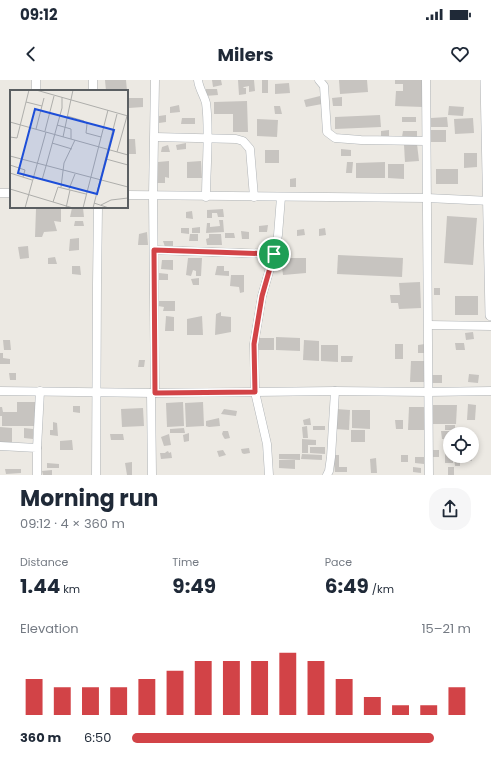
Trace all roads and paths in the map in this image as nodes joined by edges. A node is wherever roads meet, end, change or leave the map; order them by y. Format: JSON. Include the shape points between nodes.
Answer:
{"nodes":[{"id":1,"x":155,"y":80,"type":"edge"},
{"id":2,"x":198,"y":80,"type":"edge"},
{"id":3,"x":319,"y":80,"type":"edge"},
{"id":4,"x":426,"y":80,"type":"edge"},
{"id":5,"x":486,"y":80,"type":"edge"},
{"id":6,"x":155,"y":137,"type":"junction"},
{"id":7,"x":207,"y":138,"type":"junction"},
{"id":8,"x":426,"y":141,"type":"junction"},
{"id":9,"x":489,"y":156,"type":"edge"},
{"id":10,"x":128,"y":195,"type":"edge"},
{"id":11,"x":153,"y":196,"type":"junction"},
{"id":12,"x":206,"y":197,"type":"junction"},
{"id":13,"x":254,"y":197,"type":"junction"},
{"id":14,"x":281,"y":197,"type":"junction"},
{"id":15,"x":427,"y":198,"type":"junction"},
{"id":16,"x":489,"y":201,"type":"edge"},
{"id":17,"x":98,"y":208,"type":"edge"},
{"id":18,"x":154,"y":250,"type":"junction"},
{"id":19,"x":274,"y":254,"type":"junction"},
{"id":20,"x":490,"y":262,"type":"edge"},
{"id":21,"x":491,"y":315,"type":"edge"},
{"id":22,"x":429,"y":325,"type":"junction"},
{"id":23,"x":491,"y":326,"type":"edge"},
{"id":24,"x":491,"y":390,"type":"edge"},
{"id":25,"x":0,"y":391,"type":"edge"},
{"id":26,"x":40,"y":391,"type":"junction"},
{"id":27,"x":335,"y":391,"type":"junction"},
{"id":28,"x":97,"y":392,"type":"junction"},
{"id":29,"x":255,"y":392,"type":"junction"},
{"id":30,"x":428,"y":392,"type":"junction"},
{"id":31,"x":153,"y":393,"type":"junction"},
{"id":32,"x":0,"y":446,"type":"edge"},
{"id":33,"x":37,"y":448,"type":"junction"},
{"id":34,"x":37,"y":475,"type":"edge"},
{"id":35,"x":96,"y":475,"type":"edge"},
{"id":36,"x":152,"y":475,"type":"edge"},
{"id":37,"x":269,"y":475,"type":"edge"},
{"id":38,"x":327,"y":475,"type":"edge"},
{"id":39,"x":429,"y":475,"type":"edge"}],
"edges":[{"from":1,"to":6,"type":"street"},
{"from":2,"to":7,"type":"street","via":[[206,104]]},
{"from":3,"to":8,"type":"street","via":[[324,86],[327,132],[334,138]]},
{"from":4,"to":8,"type":"street"},
{"from":5,"to":9,"type":"street"},
{"from":6,"to":7,"type":"street"},
{"from":6,"to":11,"type":"street"},
{"from":7,"to":12,"type":"street"},
{"from":7,"to":13,"type":"street","via":[[236,139],[243,141],[250,149]]},
{"from":8,"to":15,"type":"street"},
{"from":9,"to":16,"type":"street"},
{"from":10,"to":11,"type":"street"},
{"from":11,"to":12,"type":"street"},
{"from":11,"to":18,"type":"street"},
{"from":12,"to":13,"type":"street"},
{"from":13,"to":14,"type":"street"},
{"from":14,"to":15,"type":"street"},
{"from":14,"to":19,"type":"street"},
{"from":15,"to":16,"type":"street"},
{"from":15,"to":22,"type":"street"},
{"from":16,"to":20,"type":"street"},
{"from":17,"to":28,"type":"street"},
{"from":18,"to":19,"type":"street"},
{"from":18,"to":31,"type":"street"},
{"from":19,"to":29,"type":"street","via":[[262,296],[254,344]]},
{"from":20,"to":21,"type":"street"},
{"from":22,"to":23,"type":"street"},
{"from":22,"to":30,"type":"street"},
{"from":24,"to":30,"type":"street"},
{"from":25,"to":26,"type":"street"},
{"from":26,"to":28,"type":"street"},
{"from":26,"to":33,"type":"street"},
{"from":27,"to":29,"type":"street"},
{"from":27,"to":30,"type":"street"},
{"from":27,"to":38,"type":"street","via":[[331,457]]},
{"from":28,"to":31,"type":"street"},
{"from":28,"to":35,"type":"street"},
{"from":29,"to":31,"type":"street"},
{"from":29,"to":37,"type":"street","via":[[267,444]]},
{"from":30,"to":39,"type":"street"},
{"from":31,"to":36,"type":"street"},
{"from":32,"to":33,"type":"street"},
{"from":33,"to":34,"type":"street"}]}
